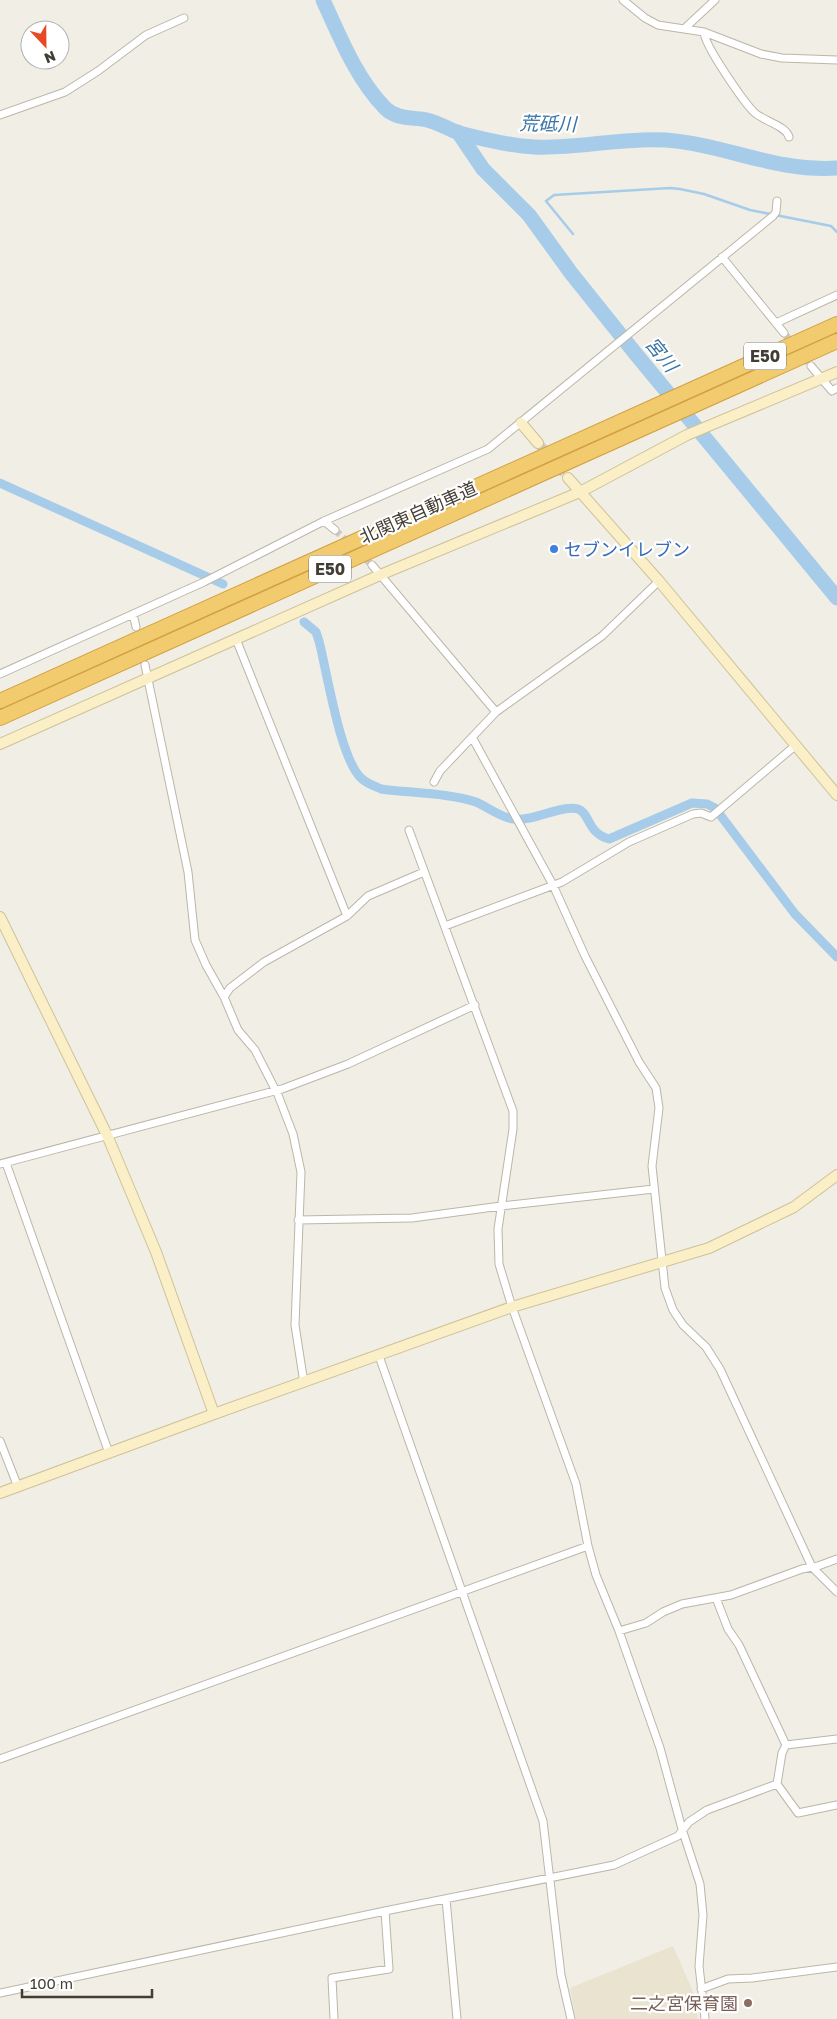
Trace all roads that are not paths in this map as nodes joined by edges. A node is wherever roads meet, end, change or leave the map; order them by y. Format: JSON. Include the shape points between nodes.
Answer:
{"nodes":[{"id":1,"x":623,"y":0,"type":"edge"},
{"id":2,"x":715,"y":0,"type":"edge"},
{"id":3,"x":184,"y":18,"type":"dead end"},
{"id":4,"x":685,"y":28,"type":"junction"},
{"id":5,"x":704,"y":32,"type":"junction"},
{"id":6,"x":837,"y":60,"type":"edge"},
{"id":7,"x":0,"y":115,"type":"edge"},
{"id":8,"x":789,"y":138,"type":"dead end"},
{"id":9,"x":777,"y":201,"type":"dead end"},
{"id":10,"x":722,"y":257,"type":"junction"},
{"id":11,"x":837,"y":295,"type":"edge"},
{"id":12,"x":776,"y":323,"type":"junction"},
{"id":13,"x":837,"y":324,"type":"edge"},
{"id":14,"x":784,"y":333,"type":"tunnel mouth"},
{"id":15,"x":837,"y":341,"type":"edge"},
{"id":16,"x":811,"y":366,"type":"tunnel mouth"},
{"id":17,"x":837,"y":372,"type":"edge"},
{"id":18,"x":822,"y":379,"type":"junction"},
{"id":19,"x":837,"y":388,"type":"edge"},
{"id":20,"x":521,"y":423,"type":"junction"},
{"id":21,"x":538,"y":443,"type":"tunnel mouth"},
{"id":22,"x":568,"y":478,"type":"tunnel mouth"},
{"id":23,"x":580,"y":492,"type":"junction"},
{"id":24,"x":324,"y":521,"type":"junction"},
{"id":25,"x":335,"y":530,"type":"tunnel mouth"},
{"id":26,"x":372,"y":565,"type":"tunnel mouth"},
{"id":27,"x":380,"y":575,"type":"junction"},
{"id":28,"x":659,"y":580,"type":"junction"},
{"id":29,"x":133,"y":614,"type":"junction"},
{"id":30,"x":136,"y":626,"type":"dead end"},
{"id":31,"x":236,"y":639,"type":"junction"},
{"id":32,"x":145,"y":665,"type":"dead end"},
{"id":33,"x":0,"y":674,"type":"edge"},
{"id":34,"x":148,"y":678,"type":"junction"},
{"id":35,"x":0,"y":701,"type":"edge"},
{"id":36,"x":496,"y":712,"type":"junction"},
{"id":37,"x":0,"y":718,"type":"edge"},
{"id":38,"x":472,"y":737,"type":"junction"},
{"id":39,"x":0,"y":744,"type":"edge"},
{"id":40,"x":796,"y":745,"type":"junction"},
{"id":41,"x":434,"y":782,"type":"dead end"},
{"id":42,"x":837,"y":795,"type":"edge"},
{"id":43,"x":409,"y":830,"type":"dead end"},
{"id":44,"x":424,"y":872,"type":"junction"},
{"id":45,"x":554,"y":885,"type":"junction"},
{"id":46,"x":347,"y":916,"type":"junction"},
{"id":47,"x":0,"y":917,"type":"edge"},
{"id":48,"x":446,"y":926,"type":"junction"},
{"id":49,"x":224,"y":997,"type":"junction"},
{"id":50,"x":475,"y":1005,"type":"junction"},
{"id":51,"x":274,"y":1090,"type":"junction"},
{"id":52,"x":107,"y":1135,"type":"junction"},
{"id":53,"x":3,"y":1164,"type":"edge"},
{"id":54,"x":837,"y":1175,"type":"edge"},
{"id":55,"x":654,"y":1189,"type":"junction"},
{"id":56,"x":501,"y":1206,"type":"junction"},
{"id":57,"x":298,"y":1220,"type":"junction"},
{"id":58,"x":664,"y":1263,"type":"junction"},
{"id":59,"x":512,"y":1307,"type":"junction"},
{"id":60,"x":379,"y":1356,"type":"junction"},
{"id":61,"x":304,"y":1383,"type":"junction"},
{"id":62,"x":214,"y":1414,"type":"junction"},
{"id":63,"x":0,"y":1441,"type":"edge"},
{"id":64,"x":109,"y":1453,"type":"junction"},
{"id":65,"x":18,"y":1487,"type":"junction"},
{"id":66,"x":0,"y":1493,"type":"edge"},
{"id":67,"x":588,"y":1546,"type":"junction"},
{"id":68,"x":837,"y":1559,"type":"edge"},
{"id":69,"x":812,"y":1567,"type":"junction"},
{"id":70,"x":462,"y":1591,"type":"junction"},
{"id":71,"x":837,"y":1592,"type":"edge"},
{"id":72,"x":716,"y":1598,"type":"junction"},
{"id":73,"x":619,"y":1631,"type":"junction"},
{"id":74,"x":837,"y":1739,"type":"edge"},
{"id":75,"x":786,"y":1745,"type":"junction"},
{"id":76,"x":0,"y":1759,"type":"edge"},
{"id":77,"x":777,"y":1784,"type":"junction"},
{"id":78,"x":837,"y":1805,"type":"edge"},
{"id":79,"x":682,"y":1829,"type":"junction"},
{"id":80,"x":550,"y":1877,"type":"junction"},
{"id":81,"x":446,"y":1899,"type":"junction"},
{"id":82,"x":385,"y":1911,"type":"junction"},
{"id":83,"x":837,"y":1967,"type":"edge"},
{"id":84,"x":702,"y":1989,"type":"junction"},
{"id":85,"x":0,"y":1993,"type":"edge"},
{"id":86,"x":334,"y":2019,"type":"edge"},
{"id":87,"x":457,"y":2019,"type":"edge"},
{"id":88,"x":571,"y":2019,"type":"edge"},
{"id":89,"x":706,"y":2019,"type":"edge"}],
"edges":[{"from":1,"to":4,"type":"street","via":[[658,25]]},
{"from":2,"to":4,"type":"street"},
{"from":3,"to":7,"type":"street","via":[[146,35],[66,92]]},
{"from":4,"to":5,"type":"street"},
{"from":5,"to":6,"type":"street","via":[[761,54]]},
{"from":5,"to":8,"type":"street","via":[[712,53],[746,102],[762,119],[787,132]]},
{"from":9,"to":10,"type":"street","via":[[775,214]]},
{"from":10,"to":12,"type":"street"},
{"from":10,"to":20,"type":"street"},
{"from":11,"to":12,"type":"street"},
{"from":12,"to":14,"type":"street"},
{"from":13,"to":35,"type":"highway","name":"北関東自動車道","number":"E50"},
{"from":15,"to":37,"type":"highway","name":"北関東自動車道","number":"E50"},
{"from":16,"to":18,"type":"street"},
{"from":17,"to":18,"type":"street"},
{"from":18,"to":19,"type":"street","via":[[832,390]]},
{"from":18,"to":23,"type":"street","via":[[687,435]]},
{"from":20,"to":21,"type":"street"},
{"from":20,"to":24,"type":"street","via":[[488,449]]},
{"from":22,"to":23,"type":"street"},
{"from":23,"to":27,"type":"street"},
{"from":23,"to":28,"type":"street"},
{"from":24,"to":25,"type":"street"},
{"from":24,"to":29,"type":"street"},
{"from":26,"to":27,"type":"street"},
{"from":27,"to":31,"type":"street"},
{"from":27,"to":36,"type":"street"},
{"from":28,"to":36,"type":"street","via":[[602,636]]},
{"from":28,"to":40,"type":"street"},
{"from":29,"to":30,"type":"street"},
{"from":29,"to":33,"type":"street"},
{"from":31,"to":34,"type":"street"},
{"from":31,"to":46,"type":"street"},
{"from":32,"to":34,"type":"street"},
{"from":34,"to":39,"type":"street"},
{"from":34,"to":49,"type":"street","via":[[188,872],[195,940]]},
{"from":36,"to":38,"type":"street"},
{"from":38,"to":41,"type":"street","via":[[440,771]]},
{"from":38,"to":45,"type":"street"},
{"from":40,"to":42,"type":"street"},
{"from":40,"to":45,"type":"street","via":[[710,817],[693,814],[629,842]]},
{"from":43,"to":44,"type":"street"},
{"from":44,"to":46,"type":"street","via":[[368,896]]},
{"from":44,"to":48,"type":"street"},
{"from":45,"to":48,"type":"street"},
{"from":45,"to":55,"type":"street","via":[[585,956],[639,1062],[656,1088],[659,1102],[652,1166]]},
{"from":46,"to":49,"type":"street","via":[[264,962],[230,988]]},
{"from":47,"to":52,"type":"street"},
{"from":48,"to":50,"type":"street"},
{"from":49,"to":51,"type":"street","via":[[238,1030],[255,1050]]},
{"from":50,"to":51,"type":"street","via":[[312,1079]]},
{"from":50,"to":56,"type":"street","via":[[513,1111]]},
{"from":51,"to":52,"type":"street"},
{"from":51,"to":57,"type":"street","via":[[290,1124],[300,1161]]},
{"from":52,"to":53,"type":"street"},
{"from":52,"to":62,"type":"street","via":[[156,1252]]},
{"from":53,"to":64,"type":"street"},
{"from":54,"to":58,"type":"street","via":[[794,1207],[745,1232]]},
{"from":55,"to":56,"type":"street"},
{"from":55,"to":58,"type":"street"},
{"from":56,"to":57,"type":"street","via":[[412,1218]]},
{"from":56,"to":59,"type":"street","via":[[498,1255]]},
{"from":57,"to":61,"type":"street","via":[[295,1325]]},
{"from":58,"to":59,"type":"street"},
{"from":58,"to":69,"type":"street","via":[[665,1288],[674,1310],[720,1369]]},
{"from":59,"to":60,"type":"street"},
{"from":59,"to":67,"type":"street","via":[[576,1484]]},
{"from":60,"to":61,"type":"street"},
{"from":60,"to":70,"type":"street"},
{"from":61,"to":62,"type":"street"},
{"from":62,"to":64,"type":"street"},
{"from":63,"to":65,"type":"street"},
{"from":64,"to":65,"type":"street"},
{"from":65,"to":66,"type":"street"},
{"from":67,"to":70,"type":"street"},
{"from":67,"to":73,"type":"street"},
{"from":68,"to":69,"type":"street"},
{"from":69,"to":71,"type":"street"},
{"from":69,"to":72,"type":"street"},
{"from":70,"to":76,"type":"street"},
{"from":70,"to":80,"type":"street","via":[[543,1821]]},
{"from":72,"to":73,"type":"street","via":[[682,1604],[646,1623]]},
{"from":72,"to":75,"type":"street"},
{"from":73,"to":79,"type":"street","via":[[660,1748]]},
{"from":74,"to":75,"type":"street"},
{"from":75,"to":77,"type":"street"},
{"from":77,"to":78,"type":"street","via":[[798,1813]]},
{"from":77,"to":79,"type":"street","via":[[707,1810]]},
{"from":79,"to":80,"type":"street","via":[[678,1836],[614,1865]]},
{"from":79,"to":84,"type":"street","via":[[701,1893],[703,1922],[699,1966]]},
{"from":80,"to":81,"type":"street"},
{"from":80,"to":88,"type":"street","via":[[560,1975]]},
{"from":81,"to":82,"type":"street"},
{"from":81,"to":87,"type":"street"},
{"from":82,"to":85,"type":"street"},
{"from":82,"to":86,"type":"street","via":[[389,1969],[332,1978]]},
{"from":83,"to":84,"type":"street","via":[[728,1979]]},
{"from":84,"to":89,"type":"street"}]}
